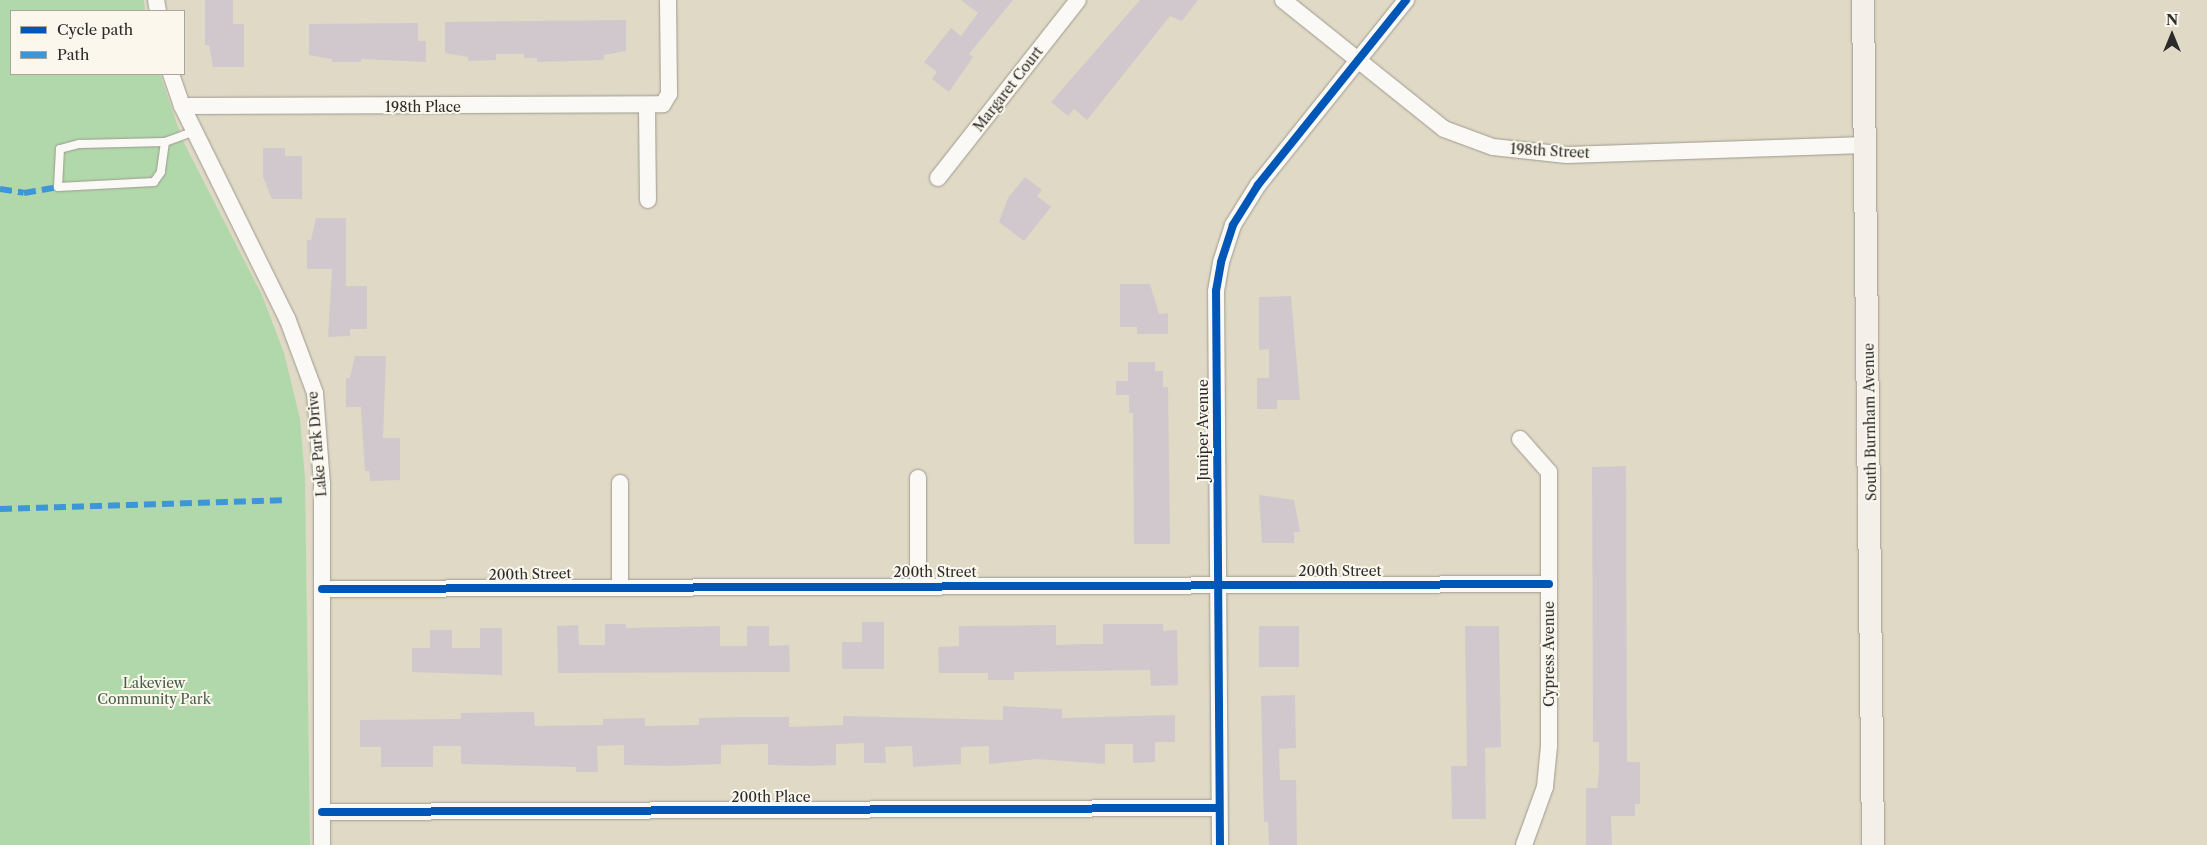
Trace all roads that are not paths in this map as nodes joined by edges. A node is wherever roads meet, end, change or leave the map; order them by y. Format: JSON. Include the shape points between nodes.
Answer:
{"nodes":[{"id":1,"x":668,"y":0,"type":"edge"},
{"id":2,"x":1078,"y":0,"type":"edge"},
{"id":3,"x":1283,"y":0,"type":"edge"},
{"id":4,"x":1406,"y":0,"type":"edge"},
{"id":5,"x":1863,"y":0,"type":"edge"},
{"id":6,"x":1360,"y":61,"type":"junction"},
{"id":7,"x":171,"y":75,"type":"edge"},
{"id":8,"x":182,"y":106,"type":"junction"},
{"id":9,"x":647,"y":107,"type":"junction"},
{"id":10,"x":195,"y":131,"type":"junction"},
{"id":11,"x":165,"y":142,"type":"junction"},
{"id":12,"x":1865,"y":145,"type":"junction"},
{"id":13,"x":938,"y":178,"type":"dead end"},
{"id":14,"x":648,"y":200,"type":"dead end"},
{"id":15,"x":1520,"y":439,"type":"dead end"},
{"id":16,"x":918,"y":478,"type":"dead end"},
{"id":17,"x":620,"y":483,"type":"dead end"},
{"id":18,"x":1216,"y":584,"type":"junction"},
{"id":19,"x":1549,"y":584,"type":"junction"},
{"id":20,"x":620,"y":585,"type":"junction"},
{"id":21,"x":918,"y":585,"type":"junction"},
{"id":22,"x":322,"y":589,"type":"junction"},
{"id":23,"x":1220,"y":808,"type":"junction"},
{"id":24,"x":322,"y":812,"type":"junction"},
{"id":25,"x":322,"y":845,"type":"edge"},
{"id":26,"x":1220,"y":845,"type":"edge"},
{"id":27,"x":1524,"y":845,"type":"edge"},
{"id":28,"x":1873,"y":845,"type":"edge"}],
"edges":[{"from":1,"to":9,"type":"street","name":"198th Place","via":[[669,94],[664,104]]},
{"from":2,"to":13,"type":"street","name":"Margaret Court"},
{"from":3,"to":6,"type":"street","name":"198th Street"},
{"from":4,"to":6,"type":"street","name":"Juniper Avenue"},
{"from":5,"to":12,"type":"main road","name":"South Burnham Avenue"},
{"from":6,"to":12,"type":"street","name":"198th Street","via":[[1444,129],[1493,147],[1567,155]]},
{"from":6,"to":18,"type":"street","name":"Juniper Avenue","via":[[1244,205],[1220,262],[1216,291]]},
{"from":7,"to":8,"type":"street","name":"Lake Park Drive"},
{"from":8,"to":9,"type":"street","name":"198th Place"},
{"from":8,"to":10,"type":"street","name":"Lake Park Drive"},
{"from":9,"to":14,"type":"street"},
{"from":10,"to":11,"type":"lane"},
{"from":10,"to":22,"type":"street","name":"Lake Park Drive","via":[[287,318],[315,393],[322,485]]},
{"from":11,"to":11,"type":"lane","via":[[79,144],[60,149],[58,187],[154,182],[161,172]]},
{"from":12,"to":28,"type":"main road","name":"South Burnham Avenue"},
{"from":15,"to":19,"type":"street","name":"Cypress Avenue","via":[[1549,472]]},
{"from":16,"to":21,"type":"street"},
{"from":17,"to":20,"type":"street"},
{"from":18,"to":19,"type":"street","name":"200th Street"},
{"from":18,"to":21,"type":"street","name":"200th Street"},
{"from":18,"to":23,"type":"street","name":"Juniper Avenue"},
{"from":19,"to":27,"type":"street","name":"Cypress Avenue","via":[[1549,746],[1545,787]]},
{"from":20,"to":21,"type":"street","name":"200th Street"},
{"from":20,"to":22,"type":"street","name":"200th Street"},
{"from":22,"to":24,"type":"street","name":"Lake Park Drive"},
{"from":23,"to":24,"type":"street","name":"200th Place"},
{"from":23,"to":26,"type":"street","name":"Juniper Avenue"},
{"from":24,"to":25,"type":"street","name":"Lake Park Drive"}]}
